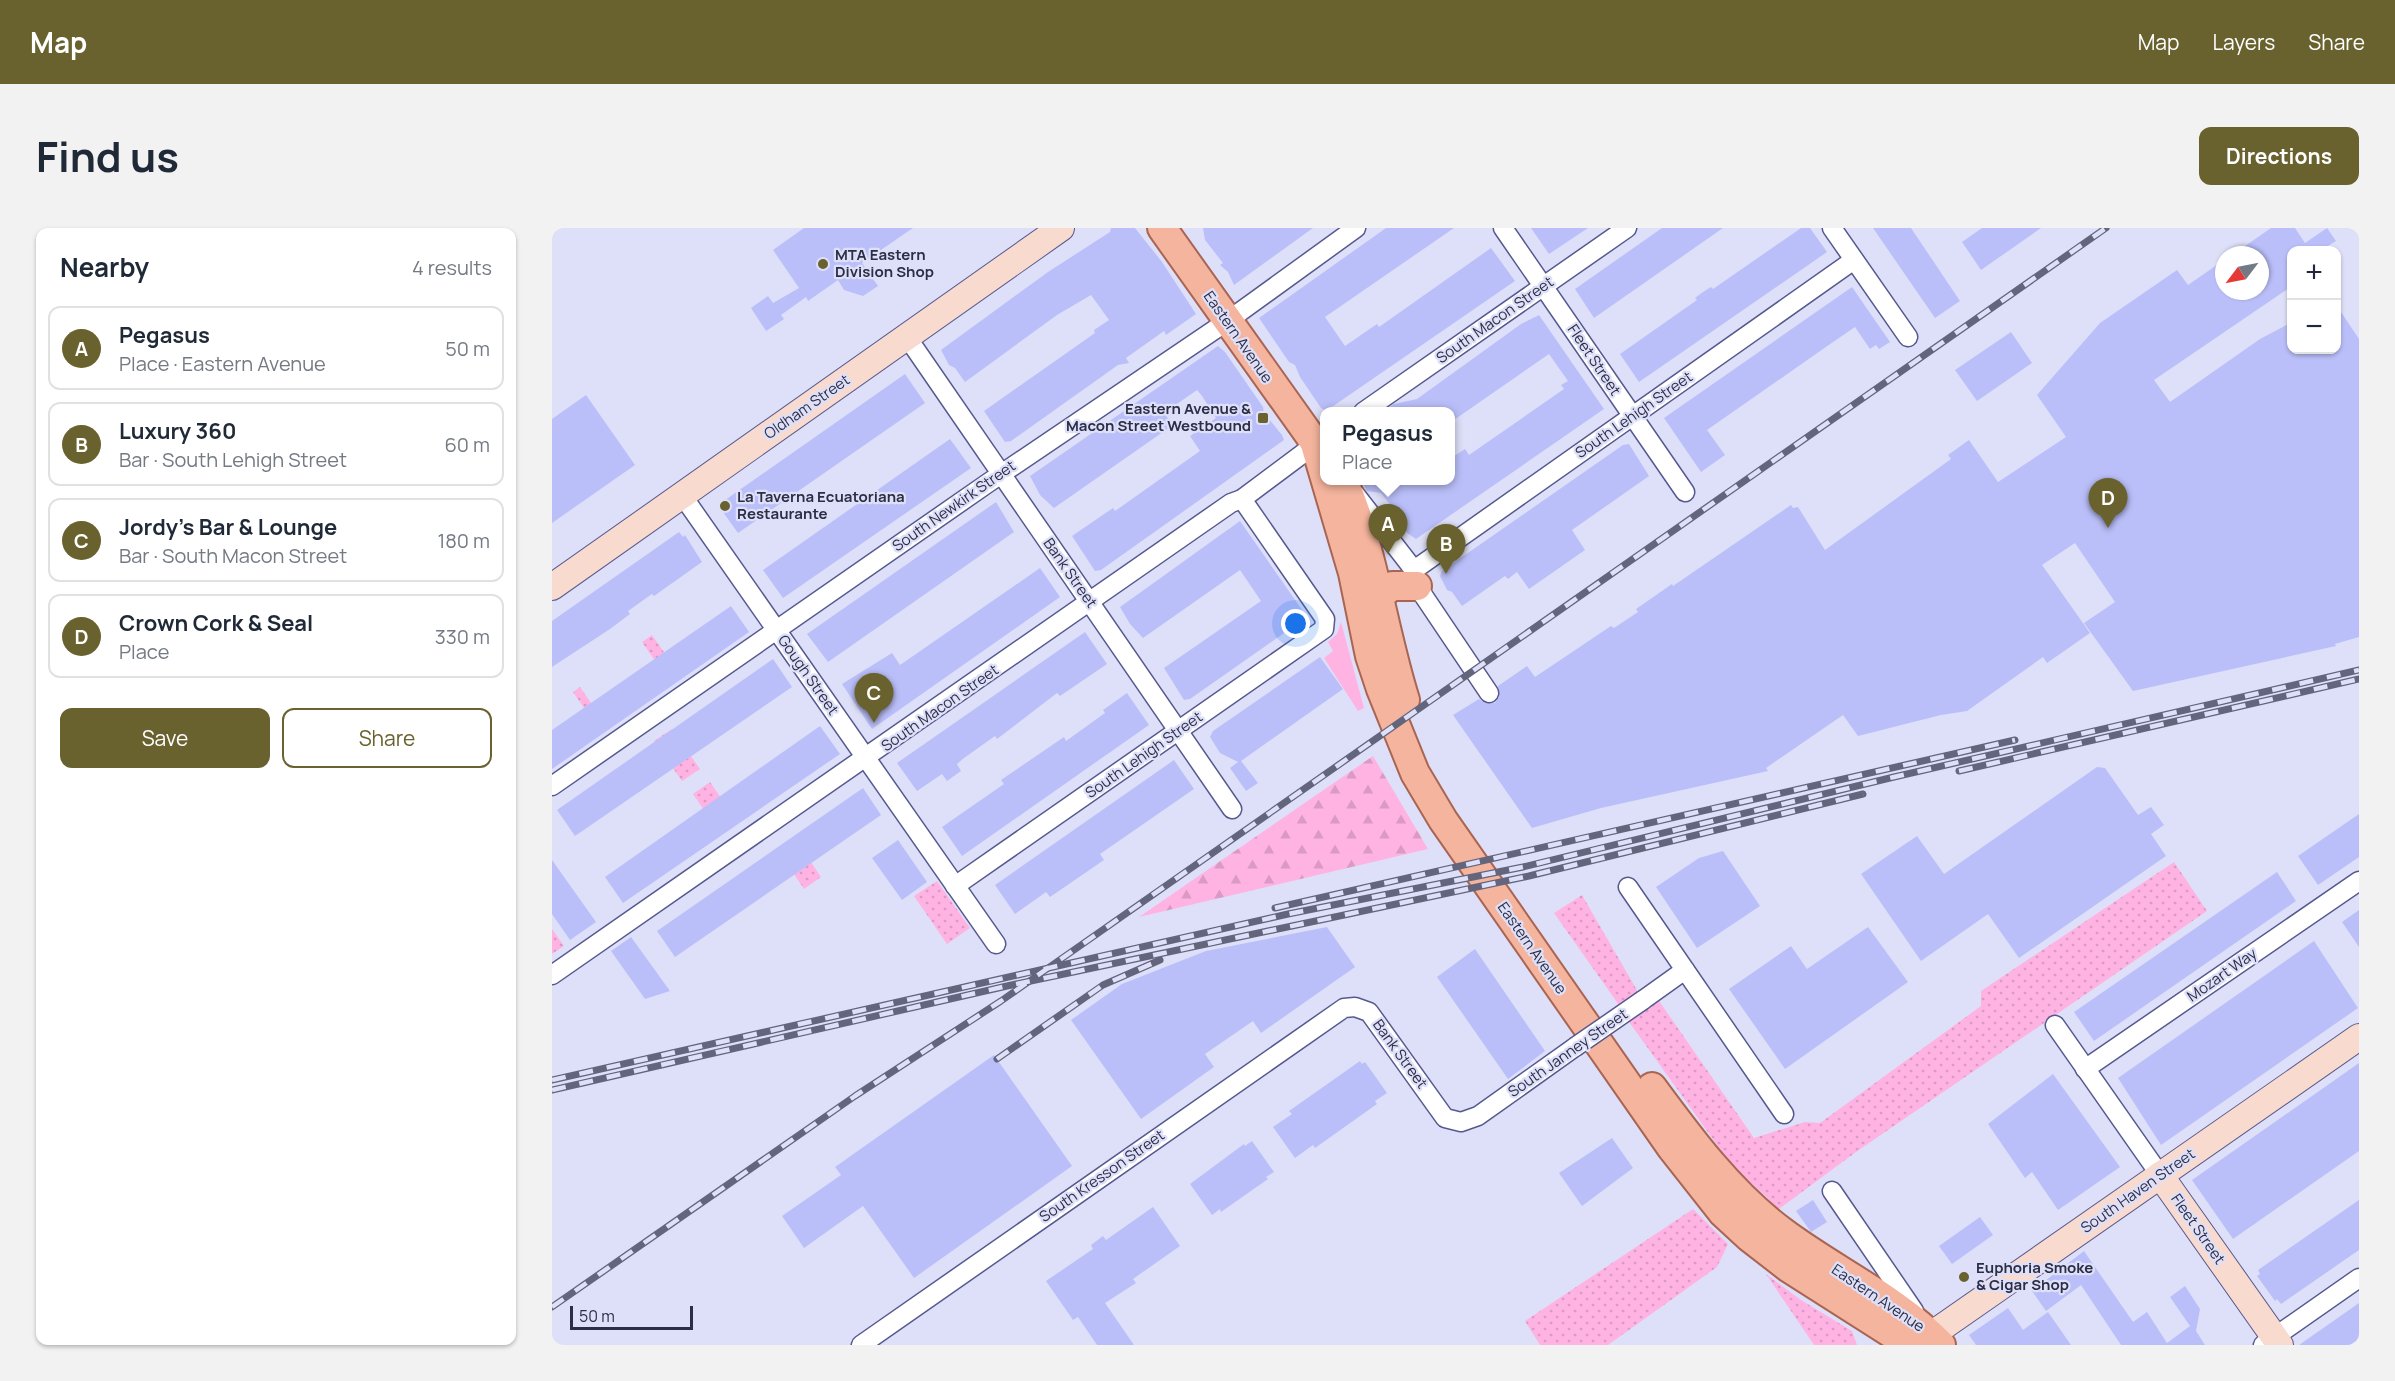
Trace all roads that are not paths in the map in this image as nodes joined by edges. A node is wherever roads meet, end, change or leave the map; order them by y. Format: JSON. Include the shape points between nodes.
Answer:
{"nodes":[{"id":1,"x":1061,"y":228,"type":"edge"},
{"id":2,"x":1162,"y":228,"type":"edge"},
{"id":3,"x":1356,"y":228,"type":"edge"},
{"id":4,"x":1503,"y":228,"type":"edge"},
{"id":5,"x":1627,"y":228,"type":"edge"},
{"id":6,"x":1832,"y":228,"type":"edge"},
{"id":7,"x":1854,"y":260,"type":"junction"},
{"id":8,"x":1544,"y":287,"type":"junction"},
{"id":9,"x":1226,"y":322,"type":"junction"},
{"id":10,"x":907,"y":337,"type":"junction"},
{"id":11,"x":1908,"y":337,"type":"dead end"},
{"id":12,"x":1369,"y":407,"type":"edge"},
{"id":13,"x":1632,"y":416,"type":"junction"},
{"id":14,"x":1320,"y":443,"type":"edge"},
{"id":15,"x":1320,"y":447,"type":"edge"},
{"id":16,"x":1001,"y":473,"type":"junction"},
{"id":17,"x":1332,"y":485,"type":"edge"},
{"id":18,"x":1346,"y":485,"type":"edge"},
{"id":19,"x":1348,"y":485,"type":"edge"},
{"id":20,"x":1685,"y":492,"type":"dead end"},
{"id":21,"x":682,"y":495,"type":"junction"},
{"id":22,"x":1242,"y":499,"type":"junction"},
{"id":23,"x":1415,"y":578,"type":"junction"},
{"id":24,"x":552,"y":587,"type":"edge"},
{"id":25,"x":1379,"y":596,"type":"junction"},
{"id":26,"x":1090,"y":603,"type":"junction"},
{"id":27,"x":776,"y":630,"type":"junction"},
{"id":28,"x":1489,"y":693,"type":"dead end"},
{"id":29,"x":1179,"y":731,"type":"junction"},
{"id":30,"x":866,"y":759,"type":"junction"},
{"id":31,"x":552,"y":786,"type":"edge"},
{"id":32,"x":1233,"y":809,"type":"dead end"},
{"id":33,"x":2359,"y":881,"type":"edge"},
{"id":34,"x":954,"y":886,"type":"junction"},
{"id":35,"x":1628,"y":887,"type":"dead end"},
{"id":36,"x":996,"y":944,"type":"dead end"},
{"id":37,"x":1685,"y":970,"type":"junction"},
{"id":38,"x":552,"y":975,"type":"edge"},
{"id":39,"x":1344,"y":1008,"type":"joint"},
{"id":40,"x":2055,"y":1025,"type":"dead end"},
{"id":41,"x":2359,"y":1037,"type":"edge"},
{"id":42,"x":2085,"y":1069,"type":"junction"},
{"id":43,"x":1784,"y":1114,"type":"dead end"},
{"id":44,"x":1445,"y":1118,"type":"joint"},
{"id":45,"x":2160,"y":1175,"type":"junction"},
{"id":46,"x":1832,"y":1191,"type":"dead end"},
{"id":47,"x":2359,"y":1278,"type":"edge"},
{"id":48,"x":1924,"y":1342,"type":"edge"},
{"id":49,"x":2272,"y":1342,"type":"edge"},
{"id":50,"x":861,"y":1345,"type":"edge"}],
"edges":[{"from":1,"to":10,"type":"street","name":"Oldham Street"},
{"from":2,"to":9,"type":"main road","name":"Eastern Avenue"},
{"from":3,"to":9,"type":"street","name":"South Newkirk Street"},
{"from":4,"to":8,"type":"street","name":"Fleet Street"},
{"from":5,"to":8,"type":"street","name":"South Macon Street"},
{"from":6,"to":7,"type":"street"},
{"from":7,"to":11,"type":"street"},
{"from":7,"to":13,"type":"street","name":"South Lehigh Street"},
{"from":8,"to":12,"type":"street","name":"South Macon Street"},
{"from":8,"to":13,"type":"street","name":"Fleet Street"},
{"from":9,"to":14,"type":"main road","name":"Eastern Avenue"},
{"from":9,"to":16,"type":"street","name":"South Newkirk Street"},
{"from":10,"to":16,"type":"street","name":"Bank Street"},
{"from":10,"to":21,"type":"street","name":"Oldham Street"},
{"from":13,"to":20,"type":"street","name":"Fleet Street"},
{"from":13,"to":23,"type":"street","name":"South Lehigh Street"},
{"from":15,"to":22,"type":"street","name":"South Macon Street"},
{"from":16,"to":26,"type":"street","name":"Bank Street"},
{"from":16,"to":27,"type":"street","name":"South Newkirk Street"},
{"from":17,"to":48,"type":"main road","name":"Eastern Avenue","via":[[1380,689],[1415,773],[1449,829],[1660,1131],[1724,1213],[1789,1268]]},
{"from":18,"to":25,"type":"main road","name":"Eastern Avenue","via":[[1363,530]]},
{"from":19,"to":23,"type":"street","name":"Eastern Avenue","via":[[1372,513]]},
{"from":21,"to":24,"type":"street","name":"Oldham Street"},
{"from":21,"to":27,"type":"street","name":"Gough Street"},
{"from":22,"to":26,"type":"street","name":"South Macon Street"},
{"from":22,"to":29,"type":"street","name":"South Lehigh Street","via":[[1325,619],[1324,629]]},
{"from":23,"to":25,"type":"main road","via":[[1392,586]]},
{"from":23,"to":28,"type":"street","name":"Eastern Avenue"},
{"from":25,"to":48,"type":"main road","name":"Eastern Avenue","via":[[1407,707],[1444,787],[1669,1110],[1756,1211],[1816,1256],[1906,1314]]},
{"from":26,"to":29,"type":"street","name":"Bank Street"},
{"from":26,"to":30,"type":"street","name":"South Macon Street"},
{"from":27,"to":30,"type":"street","name":"Gough Street"},
{"from":27,"to":31,"type":"street","name":"South Newkirk Street"},
{"from":29,"to":32,"type":"street","name":"Bank Street"},
{"from":29,"to":34,"type":"street","name":"South Lehigh Street"},
{"from":30,"to":34,"type":"street","name":"Gough Street"},
{"from":30,"to":38,"type":"street","name":"South Macon Street"},
{"from":33,"to":42,"type":"street","name":"Mozart Way"},
{"from":34,"to":36,"type":"street","name":"Gough Street"},
{"from":35,"to":37,"type":"street"},
{"from":37,"to":43,"type":"street"},
{"from":37,"to":44,"type":"street","name":"South Janney Street","bridge":true,"via":[[1478,1116],[1461,1122]]},
{"from":39,"to":44,"type":"street","name":"Bank Street","via":[[1355,1006],[1369,1012]]},
{"from":39,"to":50,"type":"street","name":"South Kresson Street"},
{"from":40,"to":42,"type":"street","name":"Fleet Street"},
{"from":41,"to":45,"type":"street","name":"South Haven Street"},
{"from":42,"to":45,"type":"street","name":"Fleet Street"},
{"from":45,"to":48,"type":"street","name":"South Haven Street"},
{"from":45,"to":49,"type":"street","name":"Fleet Street"},
{"from":46,"to":48,"type":"street","name":"Eastern Avenue"},
{"from":47,"to":49,"type":"street"}]}
